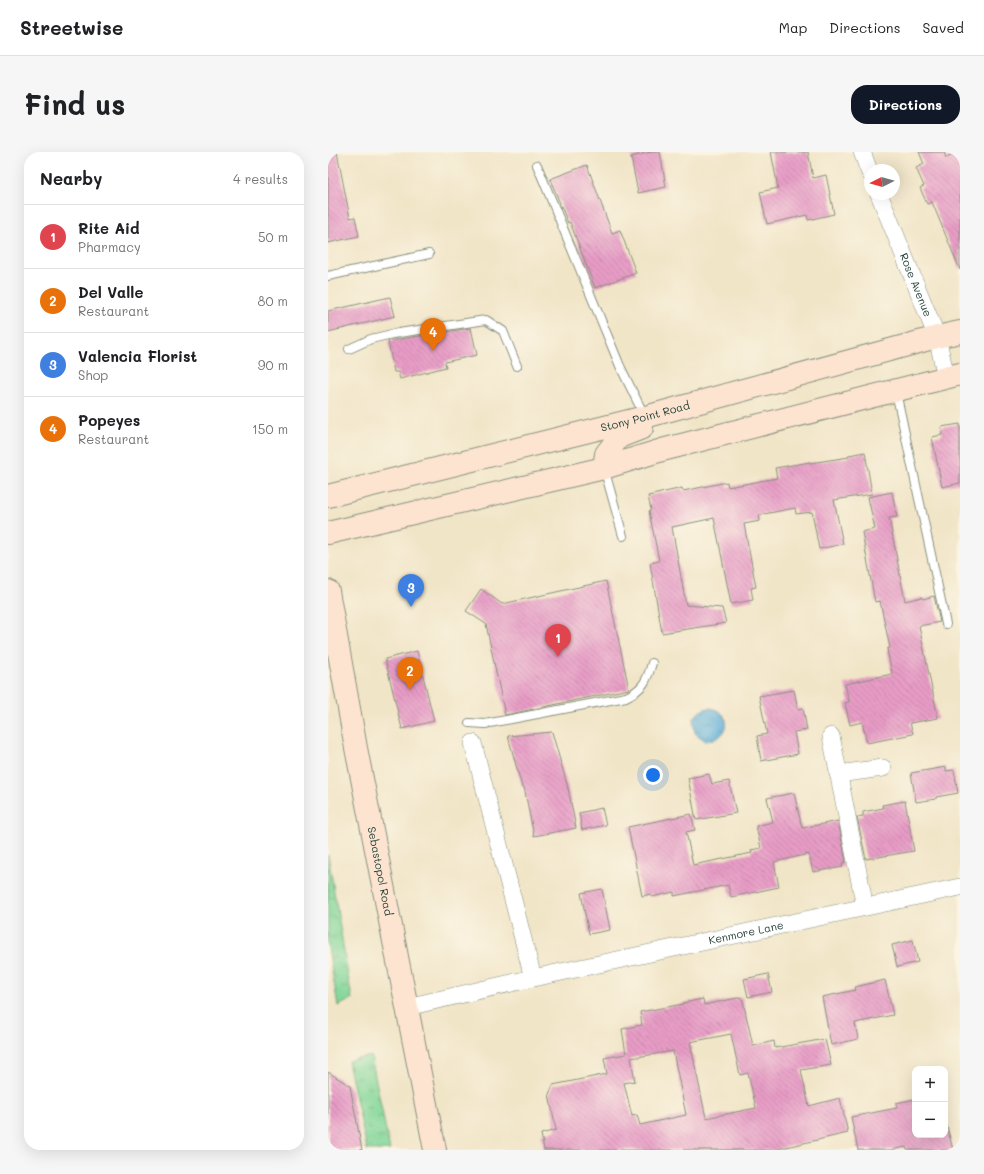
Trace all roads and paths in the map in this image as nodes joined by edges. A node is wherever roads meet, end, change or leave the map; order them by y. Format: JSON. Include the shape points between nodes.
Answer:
{"nodes":[{"id":1,"x":862,"y":152,"type":"edge"},
{"id":2,"x":867,"y":164,"type":"edge"},
{"id":3,"x":536,"y":165,"type":"dead end"},
{"id":4,"x":881,"y":200,"type":"edge"},
{"id":5,"x":429,"y":254,"type":"dead end"},
{"id":6,"x":328,"y":276,"type":"edge"},
{"id":7,"x":960,"y":332,"type":"edge"},
{"id":8,"x":937,"y":337,"type":"junction"},
{"id":9,"x":349,"y":349,"type":"dead end"},
{"id":10,"x":517,"y":366,"type":"dead end"},
{"id":11,"x":953,"y":375,"type":"edge"},
{"id":12,"x":895,"y":390,"type":"junction"},
{"id":13,"x":696,"y":403,"type":"junction"},
{"id":14,"x":645,"y":417,"type":"junction"},
{"id":15,"x":604,"y":468,"type":"junction"},
{"id":16,"x":328,"y":496,"type":"edge"},
{"id":17,"x":328,"y":533,"type":"edge"},
{"id":18,"x":624,"y":536,"type":"dead end"},
{"id":19,"x":328,"y":591,"type":"edge"},
{"id":20,"x":946,"y":624,"type":"dead end"},
{"id":21,"x":652,"y":663,"type":"dead end"},
{"id":22,"x":469,"y":723,"type":"dead end"},
{"id":23,"x":831,"y":736,"type":"dead end"},
{"id":24,"x":473,"y":743,"type":"dead end"},
{"id":25,"x":883,"y":768,"type":"dead end"},
{"id":26,"x":838,"y":774,"type":"junction"},
{"id":27,"x":960,"y":887,"type":"edge"},
{"id":28,"x":865,"y":907,"type":"junction"},
{"id":29,"x":533,"y":978,"type":"junction"},
{"id":30,"x":407,"y":1007,"type":"junction"},
{"id":31,"x":435,"y":1150,"type":"edge"}],
"edges":[{"from":1,"to":2,"type":"street"},
{"from":3,"to":14,"type":"lane","via":[[620,366]]},
{"from":4,"to":8,"type":"street","name":"Rose Avenue"},
{"from":5,"to":6,"type":"lane"},
{"from":7,"to":8,"type":"main road","name":"Stony Point Road"},
{"from":8,"to":11,"type":"street","name":"Rose Avenue"},
{"from":8,"to":13,"type":"main road","name":"Stony Point Road"},
{"from":9,"to":10,"type":"lane","via":[[370,339],[392,334],[486,320],[503,331]]},
{"from":11,"to":12,"type":"main road"},
{"from":12,"to":15,"type":"main road","via":[[662,450]]},
{"from":12,"to":20,"type":"lane"},
{"from":13,"to":14,"type":"main road","name":"Stony Point Road"},
{"from":13,"to":15,"type":"main road","via":[[688,413],[619,437],[606,454]]},
{"from":14,"to":16,"type":"main road","name":"Stony Point Road"},
{"from":15,"to":17,"type":"main road"},
{"from":15,"to":18,"type":"lane"},
{"from":19,"to":30,"type":"main road","name":"Sebastopol Road","via":[[354,742]]},
{"from":21,"to":22,"type":"lane","via":[[647,679],[634,693],[626,697],[485,724]]},
{"from":23,"to":26,"type":"street"},
{"from":24,"to":29,"type":"street"},
{"from":25,"to":26,"type":"street"},
{"from":26,"to":28,"type":"street"},
{"from":27,"to":28,"type":"street","name":"Kenmore Lane"},
{"from":28,"to":29,"type":"street","name":"Kenmore Lane"},
{"from":29,"to":30,"type":"street","name":"Kenmore Lane"},
{"from":30,"to":31,"type":"main road","name":"Sebastopol Road"}]}
